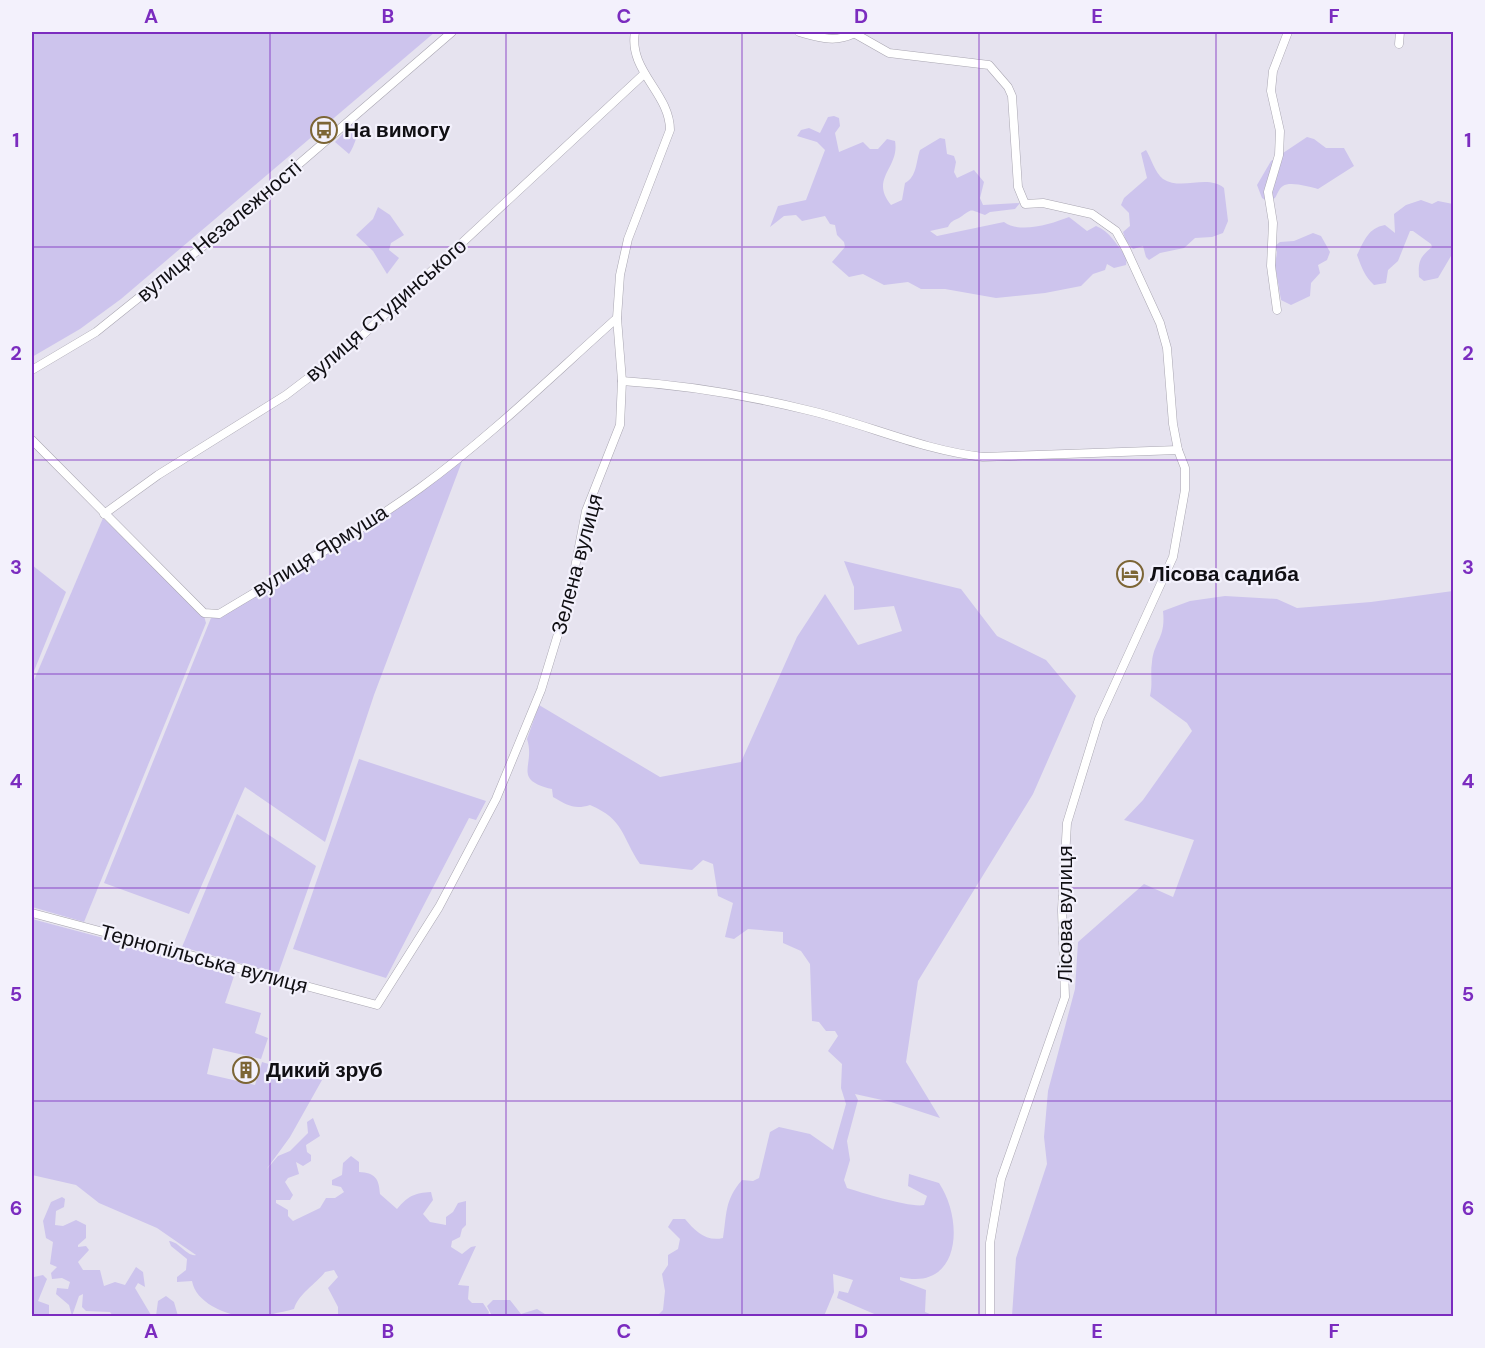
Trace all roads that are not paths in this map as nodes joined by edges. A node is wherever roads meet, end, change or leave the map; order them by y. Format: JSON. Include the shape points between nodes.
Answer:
{"nodes":[{"id":1,"x":452,"y":32,"type":"edge"},
{"id":2,"x":635,"y":32,"type":"edge"},
{"id":3,"x":799,"y":32,"type":"edge"},
{"id":4,"x":1288,"y":32,"type":"edge"},
{"id":5,"x":1400,"y":32,"type":"edge"},
{"id":6,"x":853,"y":33,"type":"edge"},
{"id":7,"x":1399,"y":44,"type":"dead end"},
{"id":8,"x":644,"y":74,"type":"junction"},
{"id":9,"x":1277,"y":309,"type":"dead end"},
{"id":10,"x":617,"y":318,"type":"junction"},
{"id":11,"x":32,"y":370,"type":"edge"},
{"id":12,"x":622,"y":381,"type":"junction"},
{"id":13,"x":32,"y":440,"type":"edge"},
{"id":14,"x":1178,"y":450,"type":"junction"},
{"id":15,"x":104,"y":514,"type":"junction"},
{"id":16,"x":32,"y":913,"type":"edge"},
{"id":17,"x":378,"y":1005,"type":"joint"},
{"id":18,"x":990,"y":1317,"type":"edge"}],
"edges":[{"from":1,"to":11,"type":"street","name":"вулиця Незалежності","via":[[212,239],[96,332]]},
{"from":2,"to":8,"type":"street","name":"Зелена вулиця","via":[[634,48]]},
{"from":3,"to":6,"type":"street","via":[[825,39],[842,39]]},
{"from":4,"to":9,"type":"street","via":[[1273,71],[1271,91],[1280,131],[1279,155],[1268,192]]},
{"from":5,"to":7,"type":"street"},
{"from":6,"to":14,"type":"street","name":"Лісова вулиця","via":[[889,53],[988,65],[1008,87],[1016,121],[1018,187],[1025,204],[1043,202],[1092,214],[1116,231],[1135,267],[1167,348]]},
{"from":8,"to":10,"type":"street","name":"Зелена вулиця","via":[[670,116],[670,130],[628,239]]},
{"from":8,"to":15,"type":"street","name":"вулиця Студинського","via":[[353,344],[286,395],[158,475]]},
{"from":10,"to":12,"type":"street","name":"Зелена вулиця"},
{"from":10,"to":15,"type":"street","name":"вулиця Ярмуша","via":[[421,487],[341,541],[219,614],[204,612]]},
{"from":12,"to":14,"type":"street","via":[[672,385],[785,405],[956,454]]},
{"from":12,"to":17,"type":"street","name":"Зелена вулиця","via":[[620,425],[586,511],[570,598],[541,690],[496,799],[438,907]]},
{"from":13,"to":15,"type":"street","name":"вулиця Ярмуша"},
{"from":14,"to":18,"type":"street","name":"Лісова вулиця","via":[[1185,468],[1185,490],[1173,557],[1099,719],[1067,823],[1063,887],[1065,997],[1001,1179],[990,1243]]},
{"from":16,"to":17,"type":"street","name":"Тернопільська вулиця"}]}
